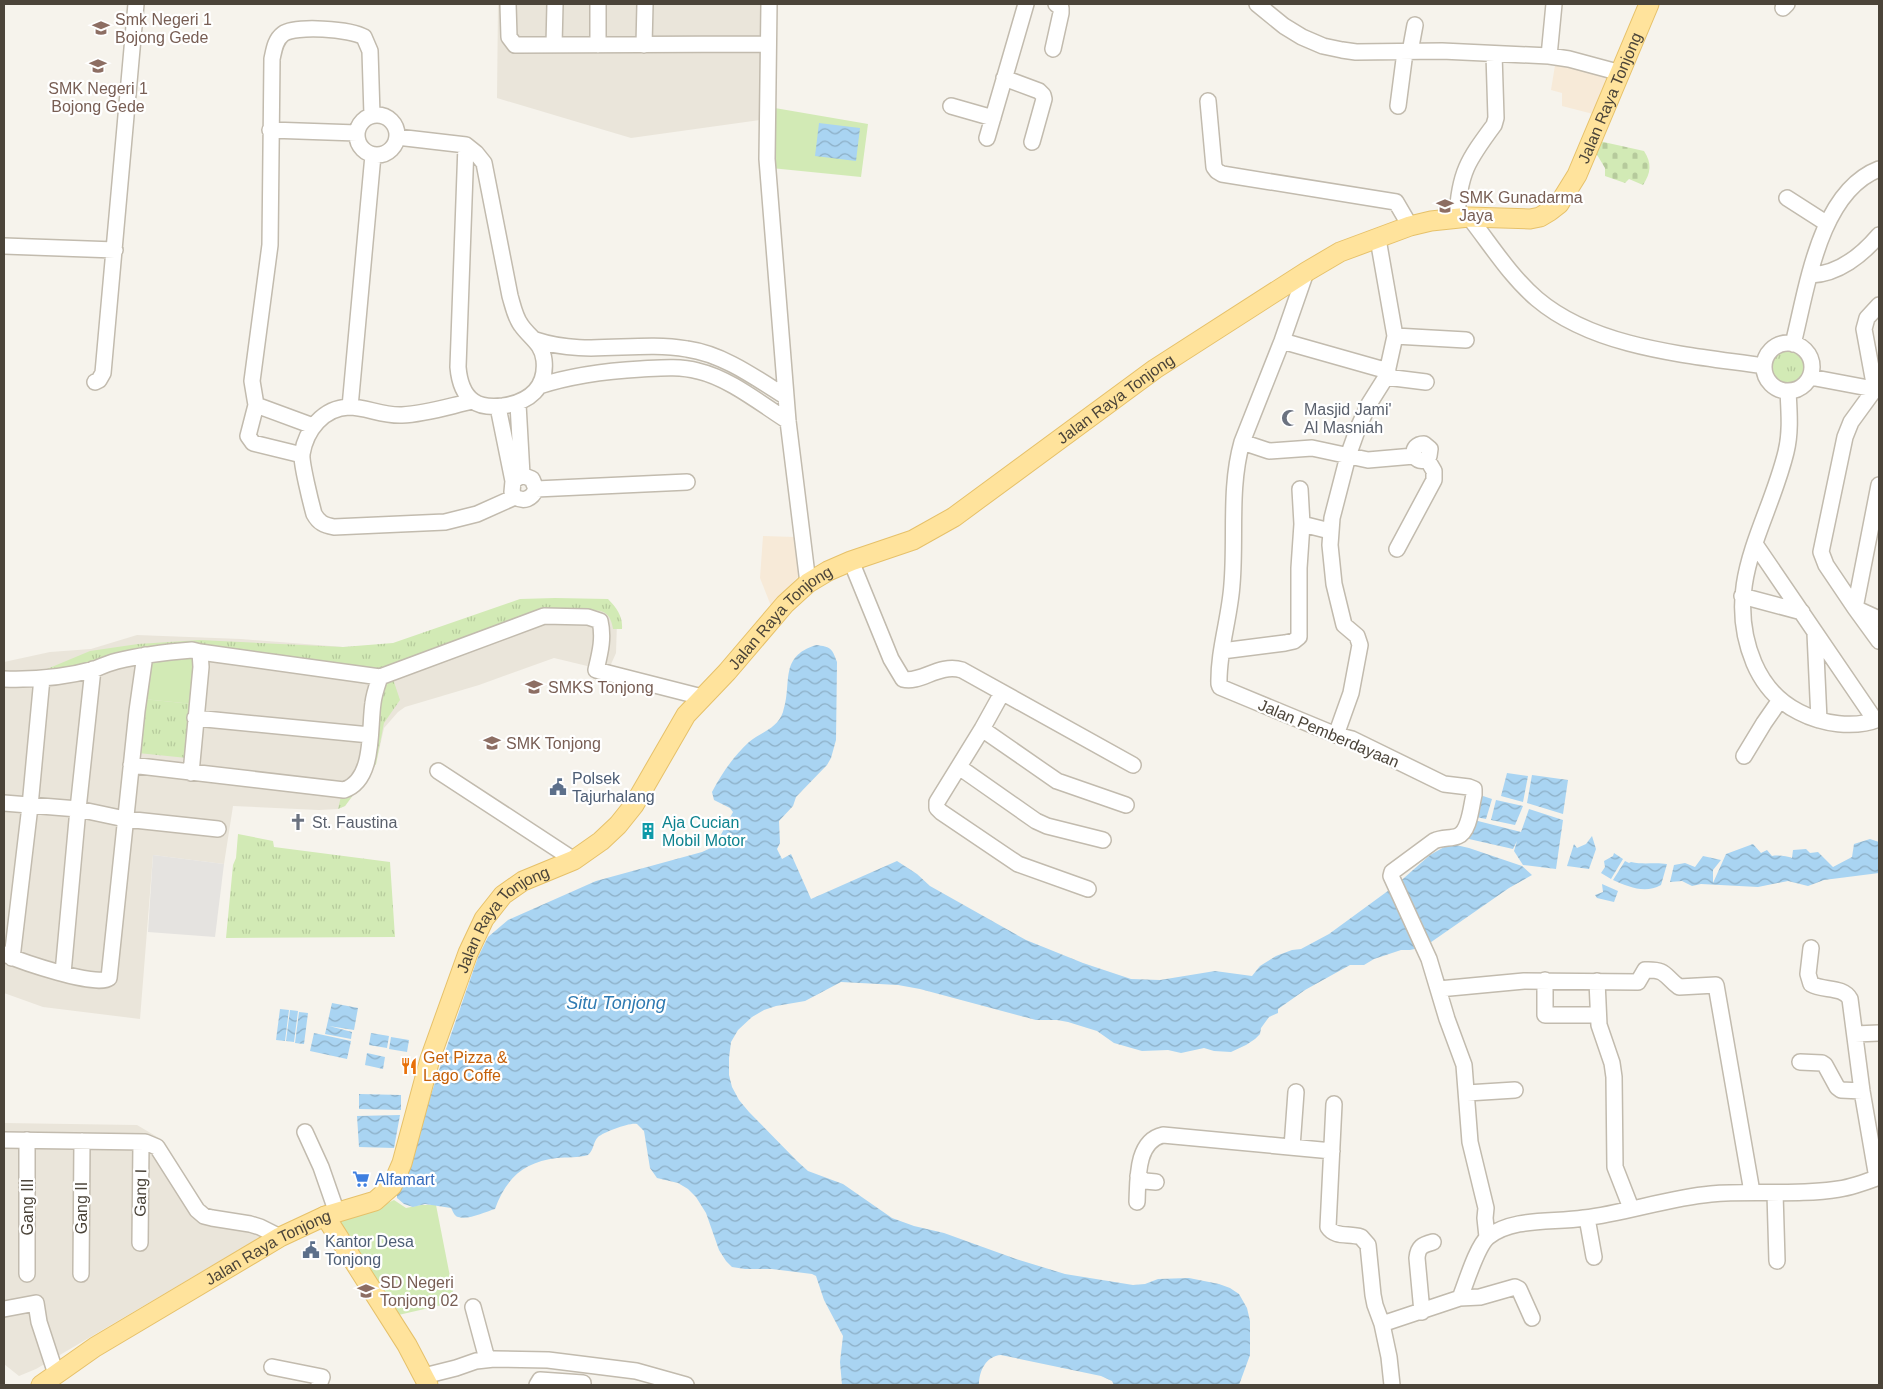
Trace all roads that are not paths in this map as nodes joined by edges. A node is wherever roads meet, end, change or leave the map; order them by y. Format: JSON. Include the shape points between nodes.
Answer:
{"nodes":[{"id":1,"x":136,"y":4,"type":"edge"},
{"id":2,"x":508,"y":4,"type":"edge"},
{"id":3,"x":555,"y":4,"type":"edge"},
{"id":4,"x":598,"y":4,"type":"edge"},
{"id":5,"x":645,"y":4,"type":"edge"},
{"id":6,"x":769,"y":4,"type":"edge"},
{"id":7,"x":1026,"y":4,"type":"edge"},
{"id":8,"x":1056,"y":4,"type":"edge"},
{"id":9,"x":1257,"y":4,"type":"edge"},
{"id":10,"x":1554,"y":4,"type":"edge"},
{"id":11,"x":1649,"y":4,"type":"edge"},
{"id":12,"x":1415,"y":25,"type":"dead end"},
{"id":13,"x":768,"y":44,"type":"junction"},
{"id":14,"x":554,"y":45,"type":"junction"},
{"id":15,"x":598,"y":45,"type":"junction"},
{"id":16,"x":644,"y":45,"type":"junction"},
{"id":17,"x":1053,"y":49,"type":"dead end"},
{"id":18,"x":1408,"y":52,"type":"junction"},
{"id":19,"x":1494,"y":54,"type":"junction"},
{"id":20,"x":1549,"y":56,"type":"junction"},
{"id":21,"x":1621,"y":72,"type":"junction"},
{"id":22,"x":1004,"y":78,"type":"junction"},
{"id":23,"x":1208,"y":101,"type":"dead end"},
{"id":24,"x":951,"y":106,"type":"dead end"},
{"id":25,"x":1398,"y":106,"type":"dead end"},
{"id":26,"x":372,"y":115,"type":"junction"},
{"id":27,"x":993,"y":118,"type":"junction"},
{"id":28,"x":270,"y":130,"type":"junction"},
{"id":29,"x":357,"y":133,"type":"junction"},
{"id":30,"x":397,"y":137,"type":"junction"},
{"id":31,"x":987,"y":138,"type":"dead end"},
{"id":32,"x":1032,"y":142,"type":"dead end"},
{"id":33,"x":466,"y":145,"type":"junction"},
{"id":34,"x":374,"y":155,"type":"junction"},
{"id":35,"x":1879,"y":169,"type":"edge"},
{"id":36,"x":1787,"y":198,"type":"dead end"},
{"id":37,"x":1463,"y":217,"type":"junction"},
{"id":38,"x":1826,"y":223,"type":"junction"},
{"id":39,"x":1410,"y":226,"type":"junction"},
{"id":40,"x":1879,"y":235,"type":"edge"},
{"id":41,"x":1378,"y":239,"type":"junction"},
{"id":42,"x":4,"y":246,"type":"edge"},
{"id":43,"x":115,"y":250,"type":"junction"},
{"id":44,"x":1306,"y":272,"type":"junction"},
{"id":45,"x":1811,"y":275,"type":"junction"},
{"id":46,"x":1879,"y":305,"type":"edge"},
{"id":47,"x":1395,"y":336,"type":"junction"},
{"id":48,"x":536,"y":340,"type":"junction"},
{"id":49,"x":1466,"y":340,"type":"dead end"},
{"id":50,"x":1282,"y":341,"type":"junction"},
{"id":51,"x":1793,"y":344,"type":"junction"},
{"id":52,"x":1764,"y":366,"type":"junction"},
{"id":53,"x":1387,"y":374,"type":"junction"},
{"id":54,"x":1810,"y":377,"type":"junction"},
{"id":55,"x":95,"y":382,"type":"dead end"},
{"id":56,"x":1426,"y":382,"type":"dead end"},
{"id":57,"x":539,"y":386,"type":"junction"},
{"id":58,"x":1877,"y":390,"type":"edge"},
{"id":59,"x":1788,"y":391,"type":"junction"},
{"id":60,"x":786,"y":397,"type":"junction"},
{"id":61,"x":473,"y":401,"type":"junction"},
{"id":62,"x":518,"y":404,"type":"junction"},
{"id":63,"x":256,"y":405,"type":"junction"},
{"id":64,"x":350,"y":407,"type":"junction"},
{"id":65,"x":498,"y":407,"type":"junction"},
{"id":66,"x":788,"y":421,"type":"junction"},
{"id":67,"x":313,"y":426,"type":"junction"},
{"id":68,"x":1242,"y":442,"type":"junction"},
{"id":69,"x":302,"y":456,"type":"junction"},
{"id":70,"x":1348,"y":456,"type":"junction"},
{"id":71,"x":518,"y":478,"type":"junction"},
{"id":72,"x":687,"y":482,"type":"dead end"},
{"id":73,"x":1879,"y":485,"type":"edge"},
{"id":74,"x":536,"y":489,"type":"junction"},
{"id":75,"x":1300,"y":489,"type":"dead end"},
{"id":76,"x":515,"y":496,"type":"junction"},
{"id":77,"x":1878,"y":501,"type":"edge"},
{"id":78,"x":1302,"y":524,"type":"junction"},
{"id":79,"x":1330,"y":531,"type":"junction"},
{"id":80,"x":1755,"y":544,"type":"junction"},
{"id":81,"x":1397,"y":549,"type":"dead end"},
{"id":82,"x":851,"y":561,"type":"junction"},
{"id":83,"x":808,"y":583,"type":"junction"},
{"id":84,"x":1742,"y":596,"type":"junction"},
{"id":85,"x":1855,"y":608,"type":"junction"},
{"id":86,"x":1802,"y":612,"type":"junction"},
{"id":87,"x":1879,"y":619,"type":"edge"},
{"id":88,"x":1815,"y":631,"type":"junction"},
{"id":89,"x":1879,"y":641,"type":"edge"},
{"id":90,"x":1222,"y":651,"type":"junction"},
{"id":91,"x":200,"y":652,"type":"junction"},
{"id":92,"x":145,"y":655,"type":"junction"},
{"id":93,"x":94,"y":669,"type":"junction"},
{"id":94,"x":380,"y":677,"type":"junction"},
{"id":95,"x":42,"y":678,"type":"junction"},
{"id":96,"x":4,"y":679,"type":"edge"},
{"id":97,"x":1002,"y":694,"type":"junction"},
{"id":98,"x":702,"y":697,"type":"junction"},
{"id":99,"x":1780,"y":700,"type":"junction"},
{"id":100,"x":195,"y":718,"type":"junction"},
{"id":101,"x":1819,"y":720,"type":"junction"},
{"id":102,"x":1877,"y":720,"type":"edge"},
{"id":103,"x":982,"y":729,"type":"junction"},
{"id":104,"x":1336,"y":734,"type":"junction"},
{"id":105,"x":370,"y":735,"type":"junction"},
{"id":106,"x":1744,"y":756,"type":"dead end"},
{"id":107,"x":131,"y":765,"type":"junction"},
{"id":108,"x":1133,"y":765,"type":"dead end"},
{"id":109,"x":959,"y":767,"type":"junction"},
{"id":110,"x":438,"y":771,"type":"dead end"},
{"id":111,"x":190,"y":773,"type":"junction"},
{"id":112,"x":4,"y":803,"type":"edge"},
{"id":113,"x":1126,"y":805,"type":"dead end"},
{"id":114,"x":30,"y":806,"type":"junction"},
{"id":115,"x":78,"y":808,"type":"junction"},
{"id":116,"x":125,"y":819,"type":"junction"},
{"id":117,"x":218,"y":829,"type":"dead end"},
{"id":118,"x":1103,"y":840,"type":"dead end"},
{"id":119,"x":574,"y":860,"type":"junction"},
{"id":120,"x":1088,"y":889,"type":"dead end"},
{"id":121,"x":1811,"y":948,"type":"dead end"},
{"id":122,"x":8,"y":956,"type":"edge"},
{"id":123,"x":64,"y":973,"type":"junction"},
{"id":124,"x":1545,"y":980,"type":"junction"},
{"id":125,"x":1597,"y":981,"type":"junction"},
{"id":126,"x":1439,"y":989,"type":"junction"},
{"id":127,"x":1598,"y":1015,"type":"junction"},
{"id":128,"x":1879,"y":1033,"type":"edge"},
{"id":129,"x":1855,"y":1034,"type":"junction"},
{"id":130,"x":1800,"y":1062,"type":"dead end"},
{"id":131,"x":1515,"y":1090,"type":"dead end"},
{"id":132,"x":1296,"y":1092,"type":"dead end"},
{"id":133,"x":1862,"y":1092,"type":"junction"},
{"id":134,"x":1467,"y":1093,"type":"junction"},
{"id":135,"x":1334,"y":1104,"type":"dead end"},
{"id":136,"x":305,"y":1132,"type":"dead end"},
{"id":137,"x":4,"y":1140,"type":"edge"},
{"id":138,"x":27,"y":1140,"type":"junction"},
{"id":139,"x":82,"y":1141,"type":"junction"},
{"id":140,"x":141,"y":1143,"type":"junction"},
{"id":141,"x":1292,"y":1147,"type":"junction"},
{"id":142,"x":1332,"y":1151,"type":"junction"},
{"id":143,"x":1138,"y":1176,"type":"junction"},
{"id":144,"x":1878,"y":1178,"type":"edge"},
{"id":145,"x":1156,"y":1182,"type":"dead end"},
{"id":146,"x":1752,"y":1192,"type":"junction"},
{"id":147,"x":1775,"y":1193,"type":"junction"},
{"id":148,"x":1137,"y":1202,"type":"dead end"},
{"id":149,"x":1631,"y":1208,"type":"junction"},
{"id":150,"x":331,"y":1214,"type":"junction"},
{"id":151,"x":1587,"y":1218,"type":"junction"},
{"id":152,"x":280,"y":1237,"type":"junction"},
{"id":153,"x":1487,"y":1237,"type":"junction"},
{"id":154,"x":1433,"y":1242,"type":"dead end"},
{"id":155,"x":140,"y":1243,"type":"dead end"},
{"id":156,"x":1594,"y":1257,"type":"dead end"},
{"id":157,"x":1776,"y":1261,"type":"dead end"},
{"id":158,"x":27,"y":1274,"type":"dead end"},
{"id":159,"x":81,"y":1274,"type":"dead end"},
{"id":160,"x":1460,"y":1298,"type":"junction"},
{"id":161,"x":473,"y":1307,"type":"dead end"},
{"id":162,"x":4,"y":1309,"type":"edge"},
{"id":163,"x":1422,"y":1312,"type":"junction"},
{"id":164,"x":1532,"y":1318,"type":"dead end"},
{"id":165,"x":1382,"y":1324,"type":"junction"},
{"id":166,"x":487,"y":1360,"type":"junction"},
{"id":167,"x":272,"y":1367,"type":"dead end"},
{"id":168,"x":56,"y":1374,"type":"junction"},
{"id":169,"x":426,"y":1380,"type":"edge"},
{"id":170,"x":583,"y":1383,"type":"dead end"},
{"id":171,"x":566,"y":1384,"type":"edge"},
{"id":172,"x":41,"y":1385,"type":"edge"},
{"id":173,"x":320,"y":1385,"type":"edge"},
{"id":174,"x":537,"y":1385,"type":"edge"},
{"id":175,"x":686,"y":1385,"type":"edge"},
{"id":176,"x":1392,"y":1385,"type":"edge"}],
"edges":[{"from":1,"to":43,"type":"street"},
{"from":2,"to":14,"type":"street","via":[[508,29],[515,45]]},
{"from":3,"to":14,"type":"street"},
{"from":4,"to":15,"type":"street"},
{"from":5,"to":16,"type":"street"},
{"from":6,"to":13,"type":"street"},
{"from":7,"to":22,"type":"street"},
{"from":8,"to":17,"type":"street","via":[[1061,13]]},
{"from":9,"to":18,"type":"street","via":[[1284,26],[1323,46],[1356,52]]},
{"from":10,"to":20,"type":"street"},
{"from":11,"to":21,"type":"main road","name":"Jalan Raya Tonjong"},
{"from":12,"to":18,"type":"street"},
{"from":13,"to":16,"type":"street"},
{"from":13,"to":60,"type":"street","via":[[767,159]]},
{"from":14,"to":15,"type":"street"},
{"from":15,"to":16,"type":"street"},
{"from":18,"to":19,"type":"street"},
{"from":18,"to":25,"type":"street"},
{"from":19,"to":20,"type":"street"},
{"from":19,"to":37,"type":"street","via":[[1496,118],[1468,162],[1459,189]]},
{"from":20,"to":21,"type":"street"},
{"from":21,"to":37,"type":"main road","name":"Jalan Raya Tonjong","via":[[1578,175],[1559,204],[1530,219]]},
{"from":22,"to":27,"type":"street"},
{"from":22,"to":32,"type":"street","via":[[1043,94]]},
{"from":23,"to":39,"type":"street","via":[[1217,171],[1396,202]]},
{"from":24,"to":27,"type":"street"},
{"from":26,"to":28,"type":"street","via":[[370,51],[364,37],[348,32],[300,29],[282,35],[274,49]]},
{"from":26,"to":29,"type":"street","via":[[359,125]]},
{"from":26,"to":30,"type":"street","via":[[380,115],[393,123]]},
{"from":27,"to":31,"type":"street"},
{"from":28,"to":29,"type":"street"},
{"from":28,"to":63,"type":"street","via":[[270,245],[252,381]]},
{"from":29,"to":34,"type":"street","via":[[361,148]]},
{"from":30,"to":33,"type":"street"},
{"from":30,"to":34,"type":"street","via":[[389,151]]},
{"from":33,"to":48,"type":"street","via":[[480,158],[487,172],[510,296],[526,331]]},
{"from":33,"to":61,"type":"street","via":[[458,367],[462,386]]},
{"from":34,"to":64,"type":"street"},
{"from":35,"to":38,"type":"street","via":[[1854,185]]},
{"from":36,"to":38,"type":"street"},
{"from":37,"to":39,"type":"main road","name":"Jalan Raya Tonjong"},
{"from":37,"to":52,"type":"street","via":[[1517,280],[1550,308],[1579,326],[1680,354]]},
{"from":38,"to":45,"type":"street"},
{"from":39,"to":41,"type":"main road","name":"Jalan Raya Tonjong"},
{"from":40,"to":45,"type":"street","via":[[1846,263],[1820,275]]},
{"from":41,"to":44,"type":"main road","name":"Jalan Raya Tonjong","via":[[1340,252]]},
{"from":41,"to":47,"type":"street"},
{"from":42,"to":43,"type":"street"},
{"from":43,"to":55,"type":"street","via":[[103,373]]},
{"from":44,"to":50,"type":"street","name":"Jalan Pemberdayaan"},
{"from":44,"to":82,"type":"main road","name":"Jalan Raya Tonjong","via":[[1155,369],[940,526],[913,540]]},
{"from":45,"to":51,"type":"street"},
{"from":46,"to":58,"type":"street","via":[[1867,318],[1864,330]]},
{"from":47,"to":49,"type":"street"},
{"from":47,"to":53,"type":"street"},
{"from":48,"to":57,"type":"street","via":[[544,358]]},
{"from":48,"to":60,"type":"street","via":[[581,349],[672,347],[704,352]]},
{"from":50,"to":53,"type":"street"},
{"from":50,"to":68,"type":"street","name":"Jalan Pemberdayaan"},
{"from":51,"to":52,"type":"street","via":[[1777,346],[1770,351]]},
{"from":51,"to":54,"type":"street","via":[[1809,356]]},
{"from":52,"to":59,"type":"street","via":[[1768,381],[1774,387]]},
{"from":53,"to":56,"type":"street"},
{"from":53,"to":70,"type":"street","via":[[1362,416]]},
{"from":54,"to":58,"type":"street"},
{"from":54,"to":59,"type":"street","via":[[1801,387]]},
{"from":57,"to":62,"type":"street"},
{"from":57,"to":66,"type":"street","via":[[602,371],[684,368],[713,376]]},
{"from":58,"to":85,"type":"street","via":[[1851,422],[1821,552]]},
{"from":59,"to":80,"type":"street","via":[[1787,450]]},
{"from":60,"to":66,"type":"street"},
{"from":61,"to":64,"type":"street","via":[[402,415]]},
{"from":61,"to":65,"type":"street"},
{"from":62,"to":65,"type":"street"},
{"from":62,"to":71,"type":"street"},
{"from":63,"to":67,"type":"street"},
{"from":63,"to":69,"type":"street","via":[[248,431],[250,440]]},
{"from":64,"to":67,"type":"street","via":[[329,412]]},
{"from":65,"to":71,"type":"street"},
{"from":66,"to":83,"type":"street"},
{"from":67,"to":69,"type":"street"},
{"from":68,"to":70,"type":"street","via":[[1269,451],[1312,448]]},
{"from":68,"to":90,"type":"street","name":"Jalan Pemberdayaan","via":[[1235,468],[1232,585]]},
{"from":69,"to":76,"type":"street","via":[[314,514],[324,525],[334,527],[445,522],[477,514]]},
{"from":70,"to":79,"type":"street"},
{"from":70,"to":81,"type":"street","via":[[1378,460],[1420,458],[1434,470],[1434,480]]},
{"from":71,"to":74,"type":"street","via":[[532,479]]},
{"from":71,"to":76,"type":"street","via":[[511,486]]},
{"from":72,"to":74,"type":"street"},
{"from":73,"to":77,"type":"street"},
{"from":74,"to":76,"type":"street","via":[[525,500]]},
{"from":75,"to":78,"type":"street"},
{"from":77,"to":85,"type":"street"},
{"from":78,"to":79,"type":"street"},
{"from":78,"to":90,"type":"street","via":[[1299,637],[1285,644]]},
{"from":79,"to":104,"type":"street","via":[[1334,584],[1342,621],[1357,636],[1360,645],[1351,693]]},
{"from":80,"to":84,"type":"street"},
{"from":80,"to":86,"type":"street"},
{"from":82,"to":83,"type":"main road","name":"Jalan Raya Tonjong"},
{"from":82,"to":97,"type":"street","via":[[891,659],[903,679],[954,668]]},
{"from":83,"to":98,"type":"main road","name":"Jalan Raya Tonjong","via":[[785,604]]},
{"from":84,"to":86,"type":"street"},
{"from":84,"to":99,"type":"street","via":[[1751,656],[1767,687]]},
{"from":85,"to":87,"type":"street"},
{"from":85,"to":89,"type":"street"},
{"from":86,"to":88,"type":"street"},
{"from":88,"to":101,"type":"street"},
{"from":88,"to":102,"type":"street"},
{"from":90,"to":104,"type":"street","name":"Jalan Pemberdayaan","via":[[1220,687]]},
{"from":91,"to":92,"type":"street"},
{"from":91,"to":94,"type":"street"},
{"from":91,"to":100,"type":"street","via":[[202,667]]},
{"from":92,"to":93,"type":"street"},
{"from":92,"to":107,"type":"street"},
{"from":93,"to":95,"type":"street"},
{"from":93,"to":115,"type":"street"},
{"from":94,"to":98,"type":"street","via":[[544,616],[560,615],[600,621],[601,648],[596,670]]},
{"from":94,"to":105,"type":"street","via":[[374,695]]},
{"from":95,"to":96,"type":"street"},
{"from":95,"to":114,"type":"street"},
{"from":97,"to":103,"type":"street"},
{"from":97,"to":108,"type":"street"},
{"from":98,"to":119,"type":"main road","name":"Jalan Raya Tonjong","via":[[686,715],[634,805],[601,841]]},
{"from":99,"to":101,"type":"street"},
{"from":99,"to":106,"type":"street"},
{"from":100,"to":105,"type":"street"},
{"from":100,"to":111,"type":"street"},
{"from":101,"to":102,"type":"street","via":[[1846,724]]},
{"from":103,"to":109,"type":"street"},
{"from":103,"to":113,"type":"street","via":[[1057,781]]},
{"from":104,"to":126,"type":"street","name":"Jalan Pemberdayaan","via":[[1444,784],[1474,789],[1464,832],[1434,840],[1391,875],[1425,948]]},
{"from":105,"to":111,"type":"street","via":[[366,767],[353,787],[344,790]]},
{"from":107,"to":111,"type":"street"},
{"from":107,"to":116,"type":"street"},
{"from":109,"to":118,"type":"street","via":[[1036,821]]},
{"from":109,"to":120,"type":"street","via":[[937,802],[939,810],[1018,864]]},
{"from":110,"to":119,"type":"street"},
{"from":112,"to":114,"type":"street"},
{"from":114,"to":115,"type":"street"},
{"from":114,"to":122,"type":"street"},
{"from":115,"to":116,"type":"street"},
{"from":115,"to":123,"type":"street"},
{"from":116,"to":117,"type":"street"},
{"from":116,"to":123,"type":"street","via":[[109,978],[97,981]]},
{"from":119,"to":150,"type":"main road","name":"Jalan Raya Tonjong","via":[[523,881],[503,895],[484,919],[468,953],[430,1059],[402,1163],[392,1186],[375,1201]]},
{"from":121,"to":129,"type":"street","via":[[1808,980],[1816,987],[1847,994],[1852,1003]]},
{"from":122,"to":123,"type":"street"},
{"from":124,"to":125,"type":"street"},
{"from":124,"to":126,"type":"street"},
{"from":124,"to":127,"type":"street","via":[[1545,1015]]},
{"from":125,"to":127,"type":"street"},
{"from":125,"to":146,"type":"street","via":[[1638,982],[1645,970],[1657,970],[1679,987],[1716,986]]},
{"from":126,"to":134,"type":"street","name":"Jalan Pemberdayaan","via":[[1464,1065]]},
{"from":127,"to":149,"type":"street","via":[[1600,1033],[1614,1077],[1615,1167]]},
{"from":128,"to":129,"type":"street"},
{"from":129,"to":133,"type":"street"},
{"from":130,"to":133,"type":"street","via":[[1822,1063],[1841,1090]]},
{"from":131,"to":134,"type":"street"},
{"from":132,"to":141,"type":"street"},
{"from":133,"to":144,"type":"street"},
{"from":134,"to":153,"type":"street","name":"Jalan Pemberdayaan","via":[[1470,1142],[1486,1208]]},
{"from":135,"to":142,"type":"street"},
{"from":136,"to":150,"type":"street","via":[[321,1167]]},
{"from":137,"to":138,"type":"street"},
{"from":138,"to":139,"type":"street"},
{"from":138,"to":158,"type":"street","name":"Gang III"},
{"from":139,"to":140,"type":"street"},
{"from":139,"to":159,"type":"street","name":"Gang II"},
{"from":140,"to":152,"type":"street","via":[[157,1148],[204,1216],[260,1227]]},
{"from":140,"to":155,"type":"street","name":"Gang I"},
{"from":141,"to":142,"type":"street"},
{"from":141,"to":143,"type":"street","via":[[1164,1135],[1148,1144]]},
{"from":142,"to":165,"type":"street","via":[[1328,1227],[1335,1234],[1361,1237],[1368,1245],[1375,1305]]},
{"from":143,"to":145,"type":"street","via":[[1145,1181]]},
{"from":143,"to":148,"type":"street"},
{"from":144,"to":147,"type":"street","via":[[1840,1189]]},
{"from":146,"to":147,"type":"street"},
{"from":146,"to":149,"type":"street","via":[[1709,1195]]},
{"from":147,"to":157,"type":"street"},
{"from":149,"to":151,"type":"street"},
{"from":150,"to":152,"type":"main road","name":"Jalan Raya Tonjong"},
{"from":150,"to":169,"type":"main road"},
{"from":151,"to":153,"type":"street","via":[[1513,1226]]},
{"from":151,"to":156,"type":"street"},
{"from":152,"to":168,"type":"main road","name":"Jalan Raya Tonjong"},
{"from":153,"to":160,"type":"street"},
{"from":154,"to":163,"type":"street","via":[[1418,1250]]},
{"from":160,"to":163,"type":"street"},
{"from":160,"to":164,"type":"street","via":[[1480,1297],[1515,1287],[1520,1289]]},
{"from":161,"to":166,"type":"street"},
{"from":162,"to":168,"type":"street","via":[[36,1303]]},
{"from":163,"to":165,"type":"street"},
{"from":165,"to":176,"type":"street"},
{"from":166,"to":169,"type":"street"},
{"from":166,"to":175,"type":"street","via":[[573,1362],[636,1371]]},
{"from":167,"to":173,"type":"street","via":[[322,1377]]},
{"from":168,"to":172,"type":"main road","name":"Jalan Raya Tonjong"},
{"from":170,"to":171,"type":"street"},
{"from":171,"to":174,"type":"street","via":[[540,1380]]}]}
